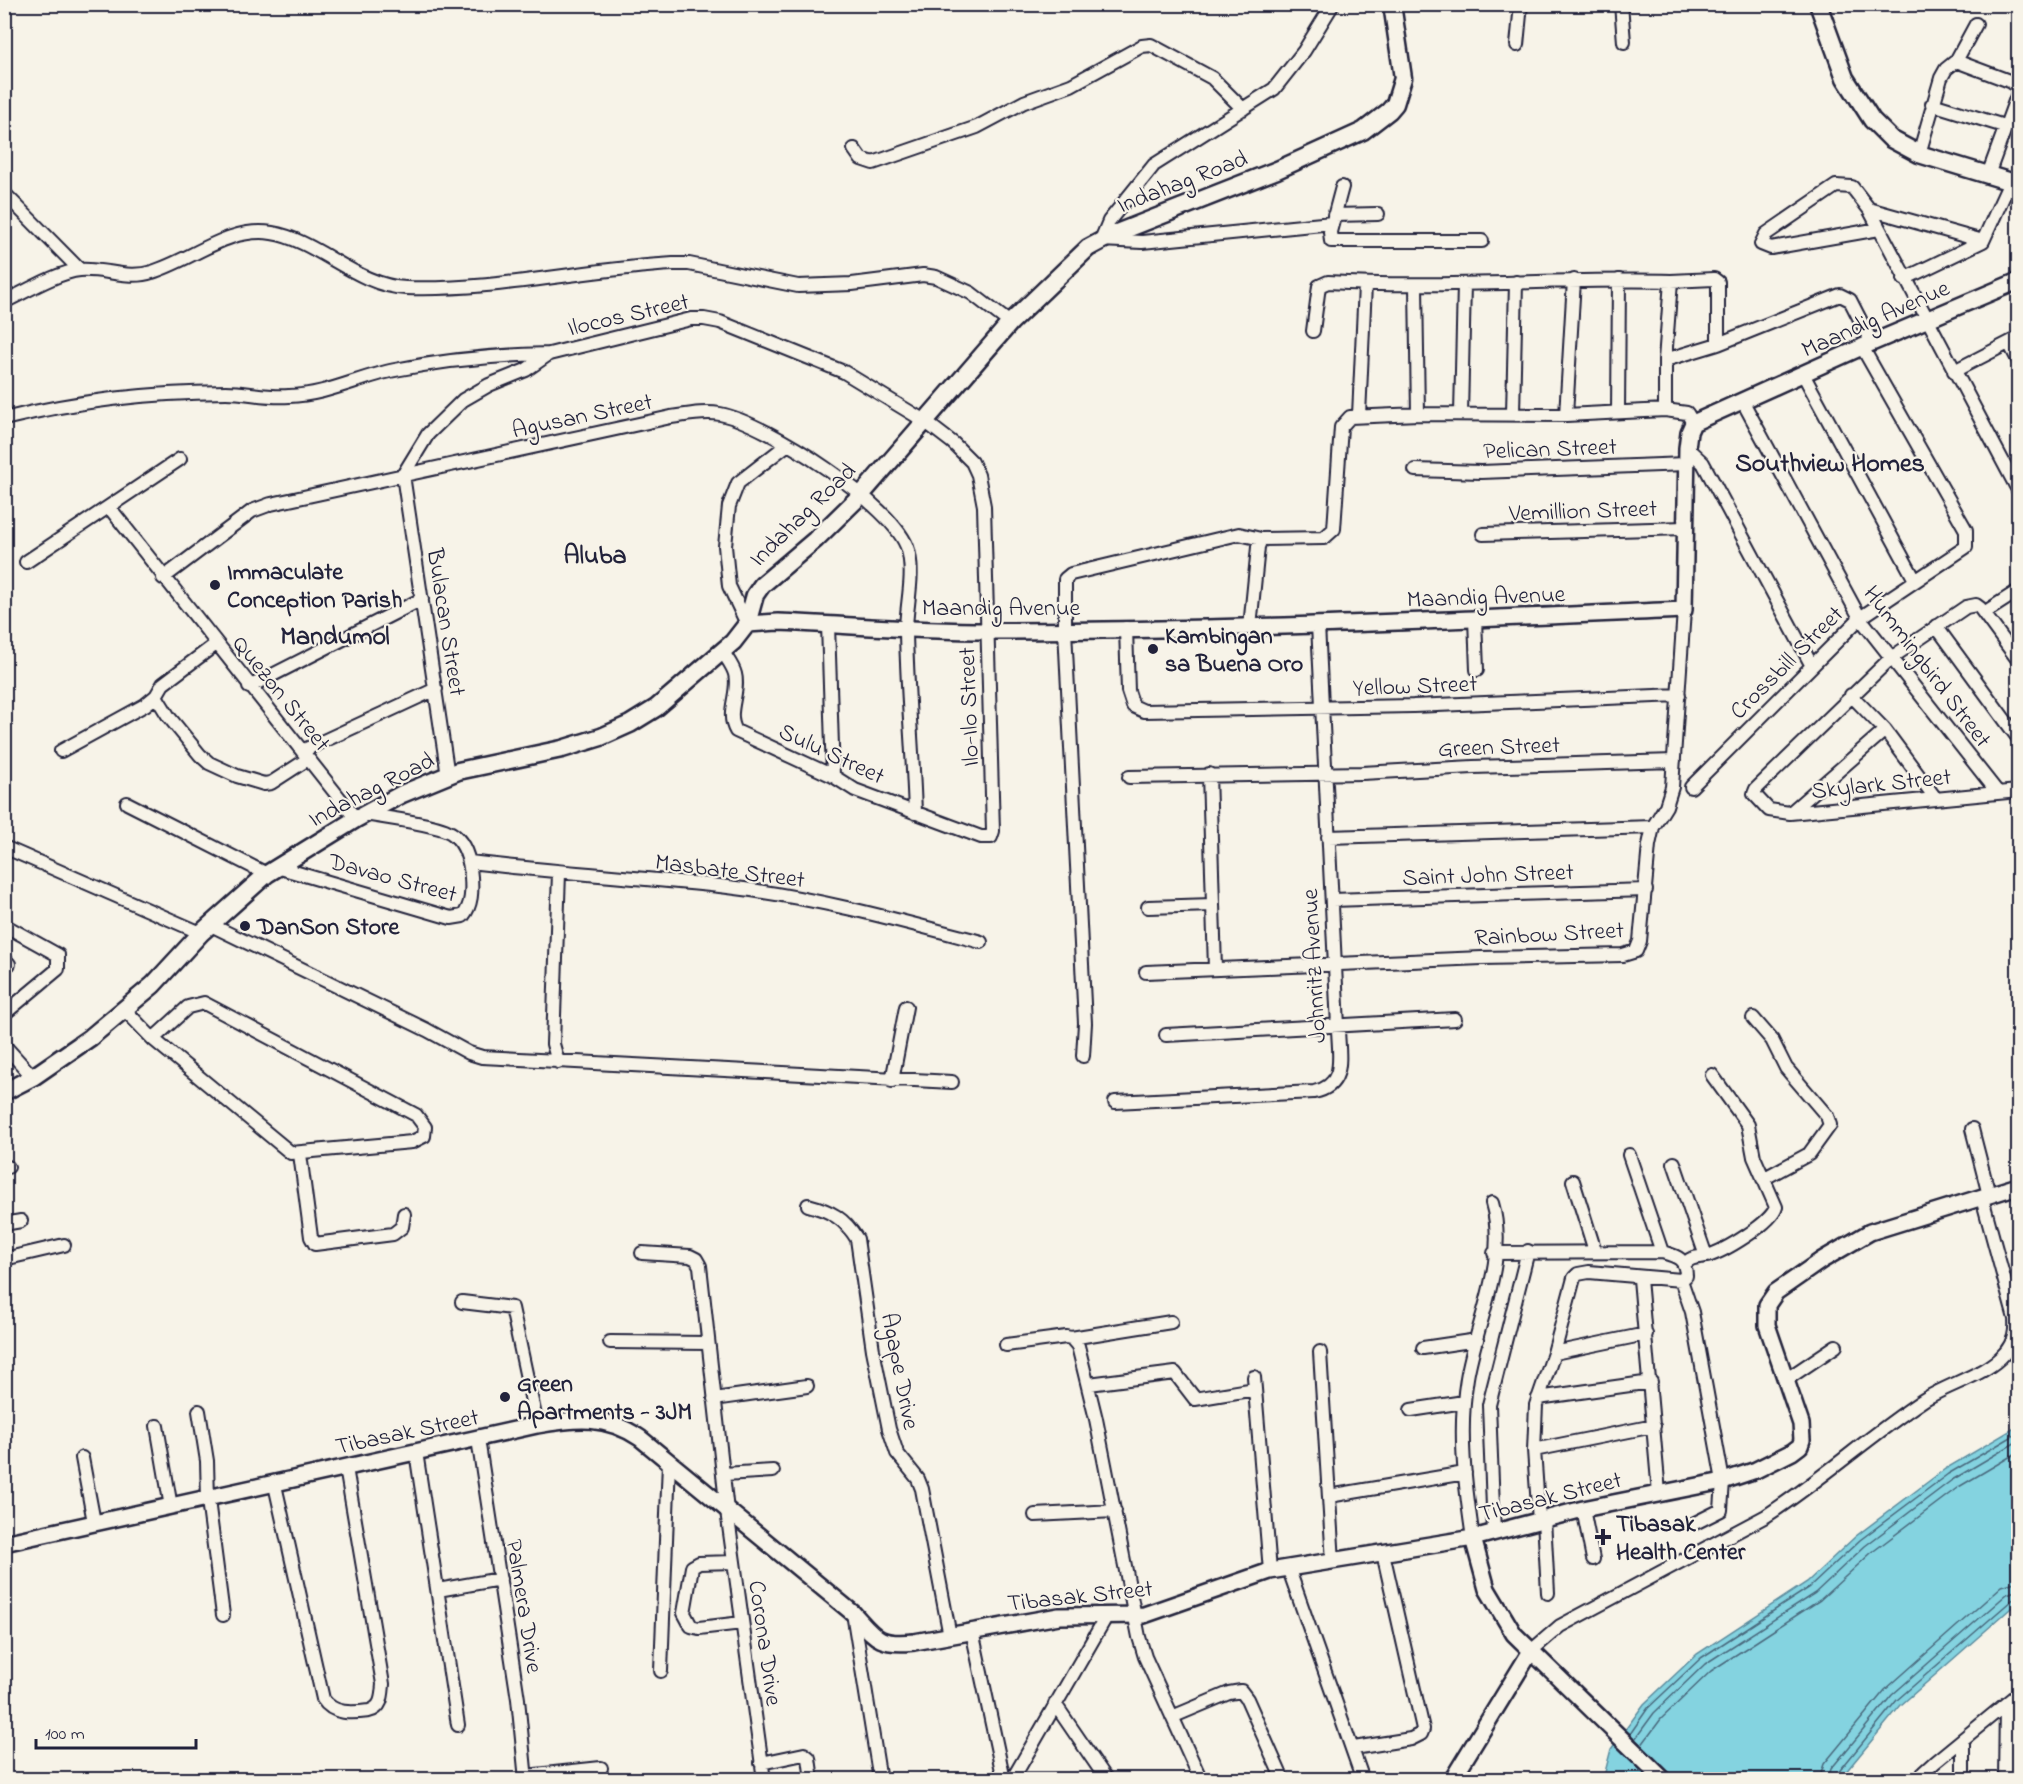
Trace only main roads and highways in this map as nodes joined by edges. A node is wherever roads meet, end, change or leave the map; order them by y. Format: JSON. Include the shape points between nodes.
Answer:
{"nodes":[{"id":1,"x":1392,"y":4,"type":"edge"},
{"id":2,"x":1818,"y":4,"type":"edge"},
{"id":3,"x":2014,"y":183,"type":"edge"},
{"id":4,"x":4,"y":1092,"type":"edge"}],
"edges":[{"from":1,"to":4,"type":"main road","name":"Indahag Road","via":[[1403,78],[1395,104],[1378,121],[1277,170],[1101,240],[1010,323],[861,495],[762,585],[747,624],[723,652],[656,708],[630,724],[562,749],[483,764],[448,776],[402,794],[360,817],[272,870],[92,1037]]},
{"from":2,"to":3,"type":"main road","via":[[1845,78],[1857,100],[1891,139],[1919,154]]}]}
